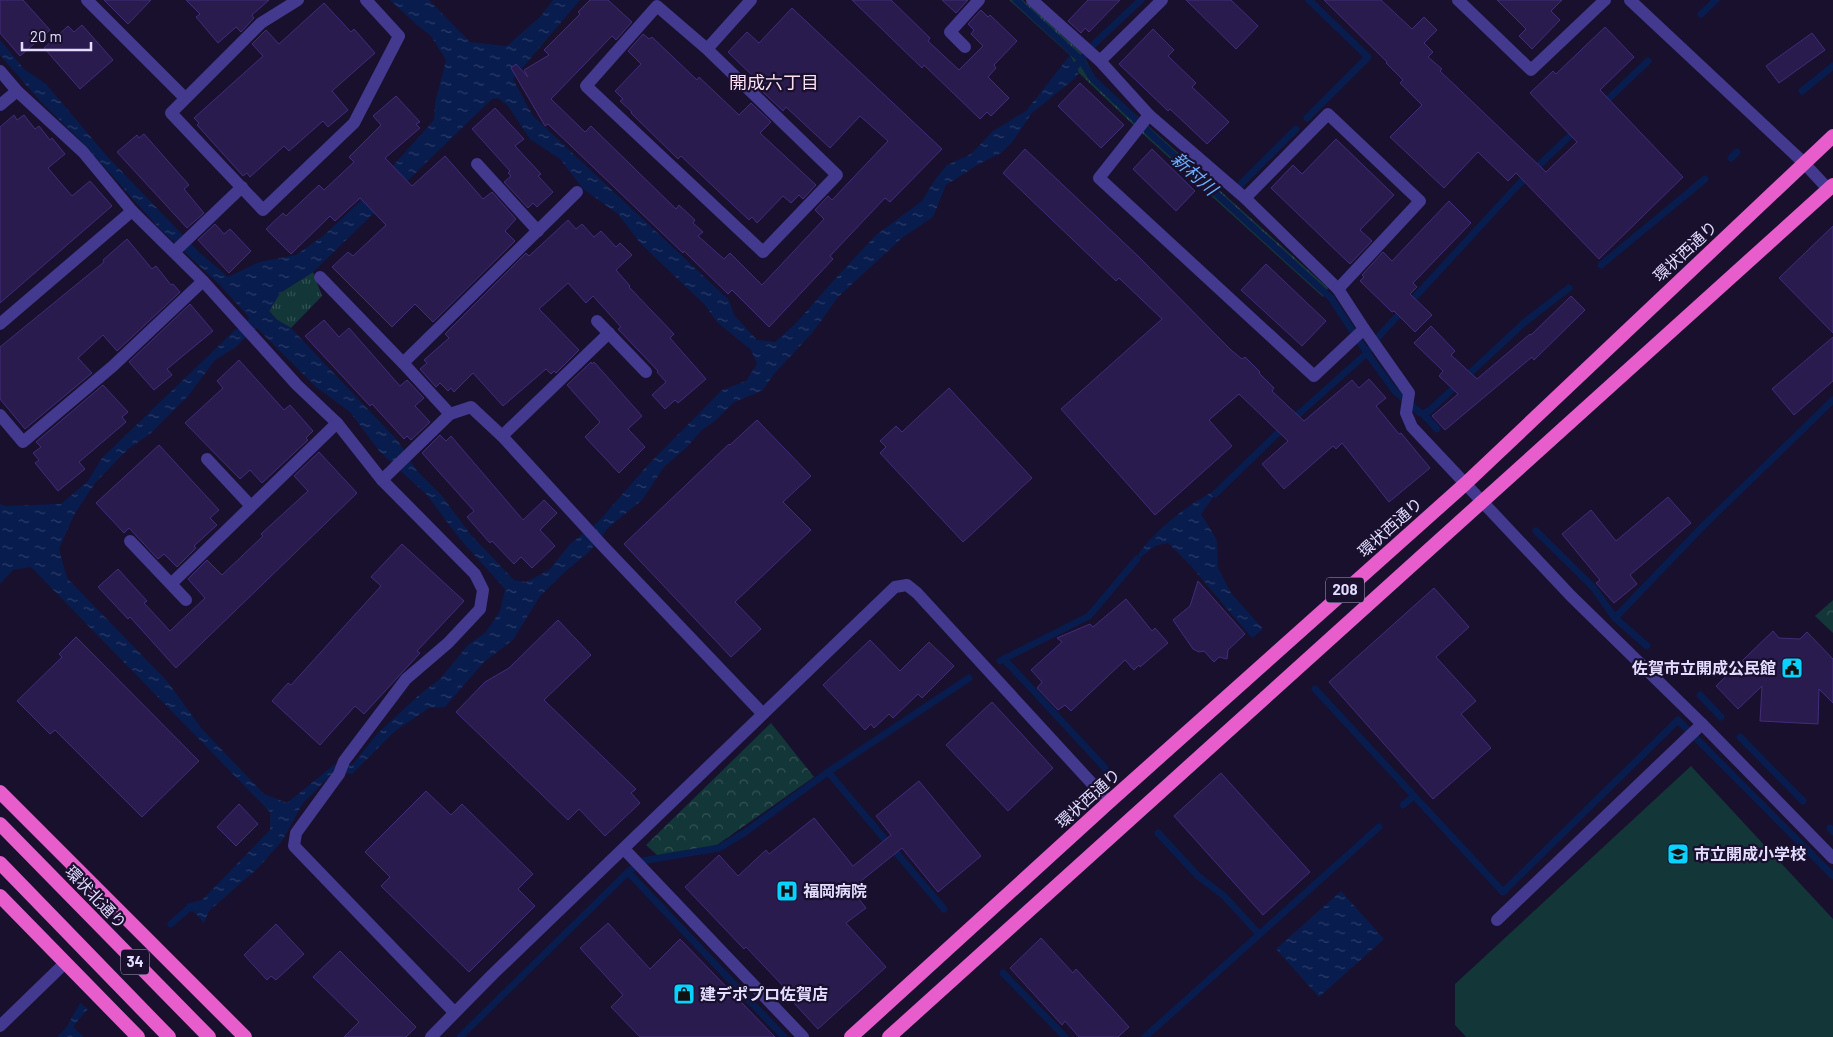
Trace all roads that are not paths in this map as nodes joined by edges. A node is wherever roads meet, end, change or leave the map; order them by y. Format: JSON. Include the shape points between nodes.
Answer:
{"nodes":[{"id":1,"x":87,"y":0,"type":"edge"},
{"id":2,"x":298,"y":0,"type":"edge"},
{"id":3,"x":366,"y":0,"type":"edge"},
{"id":4,"x":751,"y":0,"type":"edge"},
{"id":5,"x":979,"y":0,"type":"edge"},
{"id":6,"x":1032,"y":0,"type":"edge"},
{"id":7,"x":1162,"y":0,"type":"edge"},
{"id":8,"x":1458,"y":0,"type":"edge"},
{"id":9,"x":1605,"y":0,"type":"edge"},
{"id":10,"x":1630,"y":0,"type":"edge"},
{"id":11,"x":965,"y":47,"type":"dead end"},
{"id":12,"x":707,"y":49,"type":"junction"},
{"id":13,"x":1098,"y":58,"type":"junction"},
{"id":14,"x":0,"y":71,"type":"edge"},
{"id":15,"x":17,"y":90,"type":"junction"},
{"id":16,"x":185,"y":98,"type":"junction"},
{"id":17,"x":0,"y":105,"type":"edge"},
{"id":18,"x":1147,"y":118,"type":"junction"},
{"id":19,"x":1833,"y":136,"type":"edge"},
{"id":20,"x":477,"y":164,"type":"dead end"},
{"id":21,"x":1804,"y":164,"type":"junction"},
{"id":22,"x":1831,"y":187,"type":"edge"},
{"id":23,"x":242,"y":188,"type":"junction"},
{"id":24,"x":577,"y":192,"type":"dead end"},
{"id":25,"x":1245,"y":198,"type":"junction"},
{"id":26,"x":132,"y":211,"type":"junction"},
{"id":27,"x":538,"y":231,"type":"junction"},
{"id":28,"x":174,"y":252,"type":"junction"},
{"id":29,"x":320,"y":277,"type":"dead end"},
{"id":30,"x":203,"y":281,"type":"junction"},
{"id":31,"x":1338,"y":288,"type":"junction"},
{"id":32,"x":597,"y":322,"type":"dead end"},
{"id":33,"x":0,"y":324,"type":"edge"},
{"id":34,"x":609,"y":333,"type":"junction"},
{"id":35,"x":1365,"y":333,"type":"junction"},
{"id":36,"x":403,"y":363,"type":"junction"},
{"id":37,"x":646,"y":372,"type":"dead end"},
{"id":38,"x":450,"y":414,"type":"junction"},
{"id":39,"x":0,"y":415,"type":"edge"},
{"id":40,"x":337,"y":423,"type":"junction"},
{"id":41,"x":502,"y":436,"type":"junction"},
{"id":42,"x":207,"y":459,"type":"dead end"},
{"id":43,"x":382,"y":480,"type":"junction"},
{"id":44,"x":1465,"y":484,"type":"junction"},
{"id":45,"x":1483,"y":502,"type":"junction"},
{"id":46,"x":251,"y":506,"type":"junction"},
{"id":47,"x":130,"y":541,"type":"dead end"},
{"id":48,"x":172,"y":583,"type":"junction"},
{"id":49,"x":186,"y":600,"type":"dead end"},
{"id":50,"x":763,"y":714,"type":"junction"},
{"id":51,"x":1699,"y":726,"type":"junction"},
{"id":52,"x":0,"y":792,"type":"edge"},
{"id":53,"x":1109,"y":802,"type":"junction"},
{"id":54,"x":0,"y":824,"type":"edge"},
{"id":55,"x":628,"y":852,"type":"junction"},
{"id":56,"x":1833,"y":858,"type":"edge"},
{"id":57,"x":0,"y":863,"type":"edge"},
{"id":58,"x":0,"y":896,"type":"edge"},
{"id":59,"x":1497,"y":920,"type":"dead end"},
{"id":60,"x":65,"y":963,"type":"junction"},
{"id":61,"x":454,"y":1012,"type":"junction"},
{"id":62,"x":0,"y":1026,"type":"edge"},
{"id":63,"x":138,"y":1037,"type":"edge"},
{"id":64,"x":169,"y":1037,"type":"edge"},
{"id":65,"x":208,"y":1037,"type":"edge"},
{"id":66,"x":245,"y":1037,"type":"edge"},
{"id":67,"x":431,"y":1037,"type":"edge"},
{"id":68,"x":803,"y":1037,"type":"edge"},
{"id":69,"x":851,"y":1037,"type":"edge"},
{"id":70,"x":889,"y":1037,"type":"edge"}],
"edges":[{"from":1,"to":16,"type":"street"},
{"from":2,"to":16,"type":"street","via":[[260,23]]},
{"from":3,"to":23,"type":"street","via":[[399,36],[354,123],[263,210]]},
{"from":4,"to":12,"type":"street"},
{"from":5,"to":11,"type":"street","via":[[950,32]]},
{"from":6,"to":13,"type":"street"},
{"from":7,"to":13,"type":"street"},
{"from":8,"to":9,"type":"street","via":[[1531,70]]},
{"from":10,"to":21,"type":"street"},
{"from":12,"to":12,"type":"street","via":[[657,6],[586,86],[764,252],[837,174]]},
{"from":13,"to":18,"type":"street"},
{"from":14,"to":15,"type":"street"},
{"from":15,"to":17,"type":"street"},
{"from":15,"to":26,"type":"street","via":[[83,152]]},
{"from":16,"to":23,"type":"street","via":[[171,113]]},
{"from":18,"to":25,"type":"street"},
{"from":18,"to":35,"type":"street","via":[[1100,178],[1314,376],[1349,343]]},
{"from":19,"to":21,"type":"highway","name":"環状西通り","number":"208"},
{"from":20,"to":27,"type":"street"},
{"from":21,"to":22,"type":"street"},
{"from":21,"to":44,"type":"highway","name":"環状西通り","number":"208"},
{"from":22,"to":45,"type":"highway","number":"208"},
{"from":23,"to":28,"type":"street"},
{"from":24,"to":27,"type":"street"},
{"from":25,"to":31,"type":"street"},
{"from":25,"to":31,"type":"street","via":[[1328,114],[1420,201]]},
{"from":26,"to":28,"type":"street"},
{"from":26,"to":33,"type":"street"},
{"from":27,"to":36,"type":"street"},
{"from":28,"to":30,"type":"street"},
{"from":29,"to":36,"type":"street"},
{"from":30,"to":39,"type":"street","via":[[113,366],[23,442]]},
{"from":30,"to":40,"type":"street","via":[[297,385]]},
{"from":31,"to":35,"type":"street"},
{"from":32,"to":34,"type":"street"},
{"from":34,"to":37,"type":"street"},
{"from":34,"to":41,"type":"street"},
{"from":35,"to":44,"type":"street","via":[[1409,393],[1406,414],[1412,428]]},
{"from":36,"to":38,"type":"street"},
{"from":38,"to":41,"type":"street","via":[[471,407]]},
{"from":38,"to":43,"type":"street"},
{"from":40,"to":43,"type":"street"},
{"from":40,"to":46,"type":"street"},
{"from":41,"to":50,"type":"street"},
{"from":42,"to":46,"type":"street"},
{"from":43,"to":61,"type":"street","via":[[475,574],[483,590],[480,609],[406,679],[344,761],[339,774],[296,833],[294,846]]},
{"from":44,"to":45,"type":"street"},
{"from":44,"to":53,"type":"highway","name":"環状西通り","number":"208"},
{"from":45,"to":51,"type":"street"},
{"from":45,"to":70,"type":"highway","number":"208"},
{"from":46,"to":48,"type":"street"},
{"from":47,"to":48,"type":"street"},
{"from":48,"to":49,"type":"street"},
{"from":50,"to":53,"type":"street","via":[[895,587],[906,585],[917,593]]},
{"from":50,"to":55,"type":"street"},
{"from":51,"to":56,"type":"street"},
{"from":51,"to":59,"type":"street"},
{"from":52,"to":66,"type":"highway"},
{"from":53,"to":69,"type":"highway","name":"環状西通り","number":"208"},
{"from":54,"to":65,"type":"highway","name":"環状北通り","number":"34"},
{"from":55,"to":61,"type":"street"},
{"from":55,"to":68,"type":"street"},
{"from":57,"to":64,"type":"highway","number":"34"},
{"from":58,"to":60,"type":"highway"},
{"from":60,"to":62,"type":"street"},
{"from":60,"to":63,"type":"highway"},
{"from":61,"to":67,"type":"street"}]}
